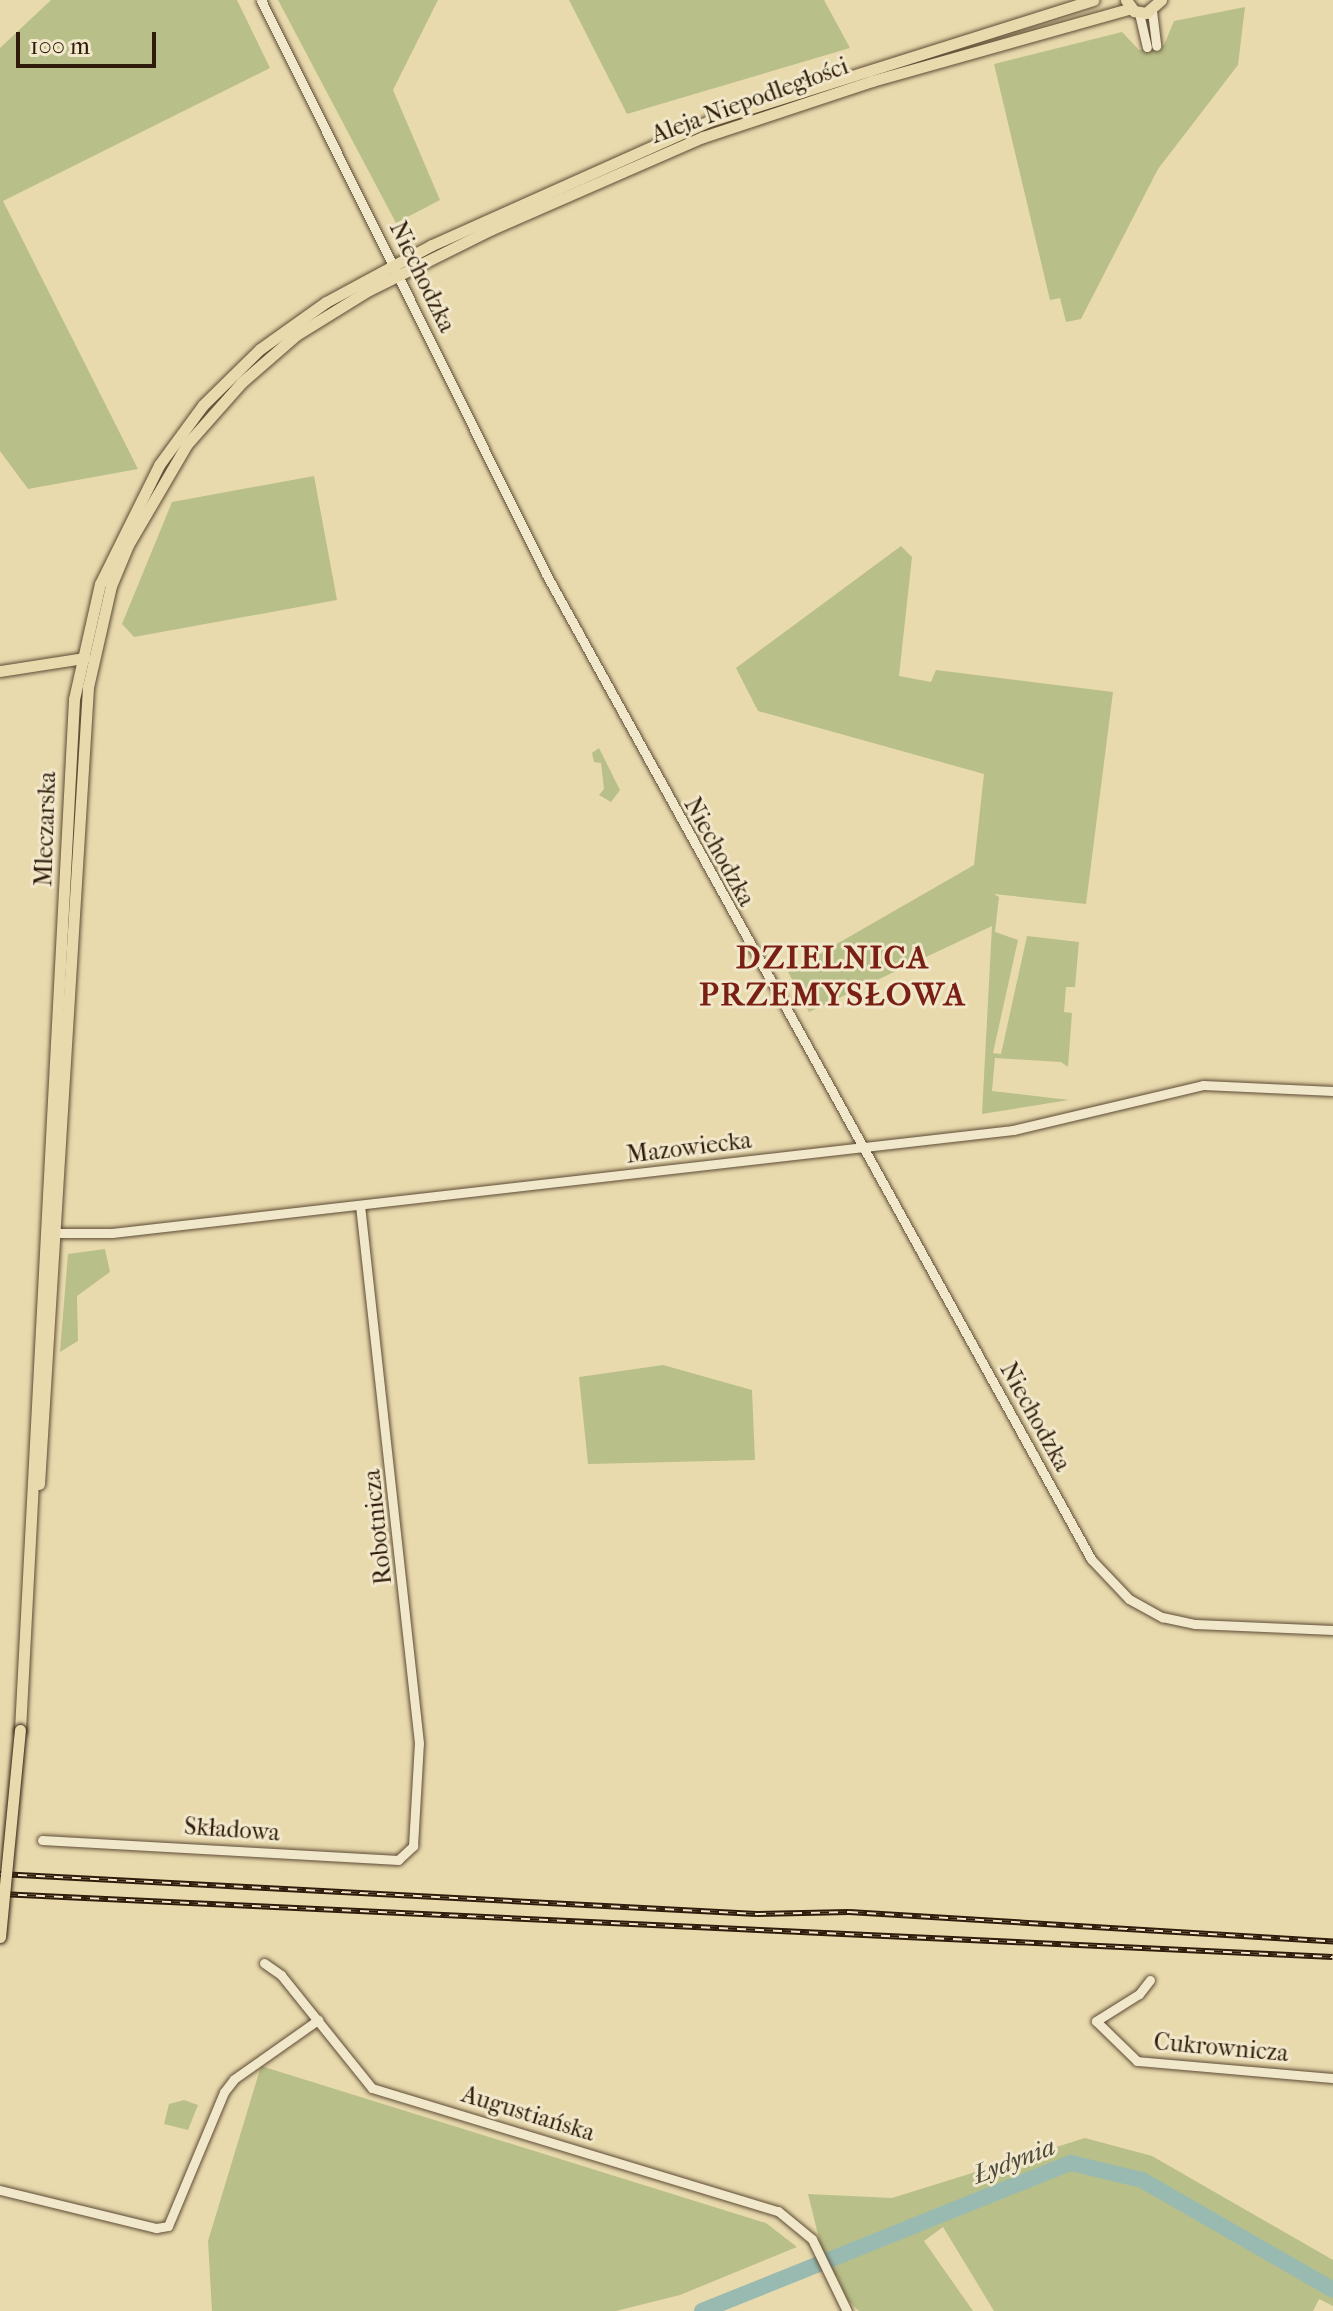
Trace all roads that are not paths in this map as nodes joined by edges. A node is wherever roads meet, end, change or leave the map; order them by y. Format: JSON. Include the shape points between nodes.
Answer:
{"nodes":[{"id":1,"x":261,"y":0,"type":"edge"},
{"id":2,"x":1093,"y":0,"type":"edge"},
{"id":3,"x":1161,"y":0,"type":"edge"},
{"id":4,"x":1132,"y":7,"type":"edge"},
{"id":5,"x":1152,"y":11,"type":"junction"},
{"id":6,"x":396,"y":270,"type":"junction"},
{"id":7,"x":87,"y":658,"type":"junction"},
{"id":8,"x":0,"y":671,"type":"edge"},
{"id":9,"x":1333,"y":1091,"type":"edge"},
{"id":10,"x":863,"y":1148,"type":"junction"},
{"id":11,"x":360,"y":1205,"type":"junction"},
{"id":12,"x":51,"y":1233,"type":"junction"},
{"id":13,"x":1333,"y":1630,"type":"edge"},
{"id":14,"x":42,"y":1840,"type":"dead end"},
{"id":15,"x":413,"y":1846,"type":"joint"},
{"id":16,"x":0,"y":1937,"type":"edge"},
{"id":17,"x":264,"y":1963,"type":"dead end"},
{"id":18,"x":1150,"y":1980,"type":"dead end"},
{"id":19,"x":318,"y":2020,"type":"junction"},
{"id":20,"x":1333,"y":2078,"type":"edge"},
{"id":21,"x":0,"y":2190,"type":"edge"},
{"id":22,"x":847,"y":2311,"type":"edge"}],
"edges":[{"from":1,"to":6,"type":"street","name":"Niechodzka"},
{"from":2,"to":6,"type":"main road","name":"Aleja Niepodległości","via":[[709,121],[623,155]]},
{"from":3,"to":5,"type":"main road"},
{"from":4,"to":5,"type":"main road","name":"Aleja Niepodległości"},
{"from":4,"to":5,"type":"street","via":[[1152,47]]},
{"from":4,"to":6,"type":"main road","name":"Aleja Niepodległości","via":[[902,72],[703,137]]},
{"from":6,"to":7,"type":"main road","name":"Mleczarska","via":[[277,350],[187,444],[128,545]]},
{"from":6,"to":10,"type":"street","name":"Niechodzka","via":[[546,574]]},
{"from":7,"to":8,"type":"main road"},
{"from":7,"to":12,"type":"main road","name":"Mleczarska","via":[[71,731]]},
{"from":9,"to":10,"type":"street","name":"Mazowiecka","via":[[1203,1085],[1013,1130]]},
{"from":10,"to":11,"type":"street","name":"Mazowiecka"},
{"from":10,"to":13,"type":"street","name":"Niechodzka","via":[[1106,1579],[1129,1599],[1179,1621]]},
{"from":11,"to":12,"type":"street","name":"Mazowiecka","via":[[112,1233]]},
{"from":11,"to":15,"type":"street","name":"Robotnicza","via":[[419,1743]]},
{"from":12,"to":16,"type":"main road","name":"Mleczarska","bridge":true,"via":[[20,1730]]},
{"from":14,"to":15,"type":"street","name":"Składowa","via":[[398,1860]]},
{"from":17,"to":19,"type":"street","name":"Augustiańska","via":[[281,1975]]},
{"from":18,"to":20,"type":"street","name":"Cukrownicza","via":[[1139,1994],[1096,2021],[1137,2061]]},
{"from":19,"to":21,"type":"street","via":[[234,2079],[224,2092],[168,2226],[156,2228]]},
{"from":19,"to":22,"type":"street","name":"Augustiańska","via":[[372,2088],[778,2211],[801,2224]]}]}
